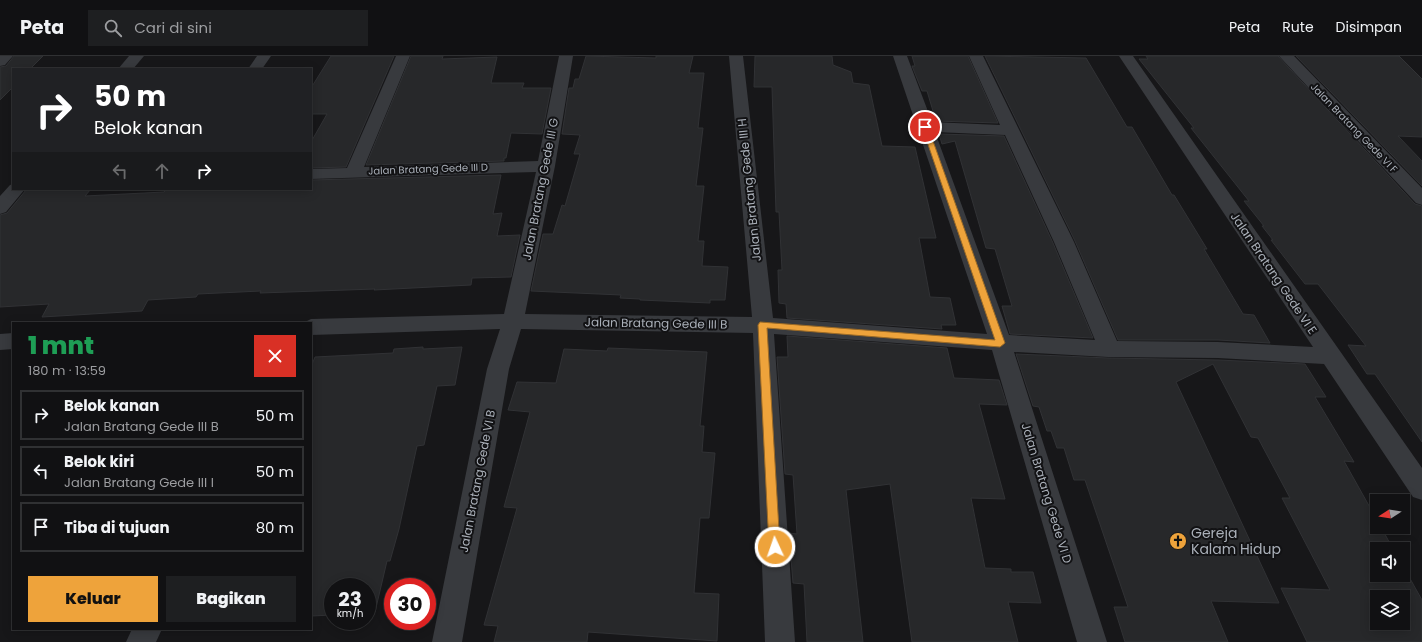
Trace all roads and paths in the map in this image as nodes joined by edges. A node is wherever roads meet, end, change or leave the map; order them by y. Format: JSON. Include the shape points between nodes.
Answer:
{"nodes":[{"id":1,"x":6,"y":56,"type":"edge"},
{"id":2,"x":137,"y":56,"type":"edge"},
{"id":3,"x":264,"y":56,"type":"edge"},
{"id":4,"x":403,"y":56,"type":"edge"},
{"id":5,"x":566,"y":56,"type":"edge"},
{"id":6,"x":736,"y":56,"type":"edge"},
{"id":7,"x":900,"y":56,"type":"edge"},
{"id":8,"x":976,"y":56,"type":"edge"},
{"id":9,"x":1126,"y":56,"type":"edge"},
{"id":10,"x":1286,"y":56,"type":"edge"},
{"id":11,"x":0,"y":62,"type":"edge"},
{"id":12,"x":126,"y":68,"type":"edge"},
{"id":13,"x":256,"y":68,"type":"edge"},
{"id":14,"x":925,"y":127,"type":"junction"},
{"id":15,"x":1010,"y":130,"type":"junction"},
{"id":16,"x":546,"y":166,"type":"junction"},
{"id":17,"x":354,"y":171,"type":"junction"},
{"id":18,"x":312,"y":174,"type":"edge"},
{"id":19,"x":16,"y":190,"type":"edge"},
{"id":20,"x":1422,"y":199,"type":"edge"},
{"id":21,"x":0,"y":208,"type":"edge"},
{"id":22,"x":513,"y":321,"type":"junction"},
{"id":23,"x":763,"y":325,"type":"junction"},
{"id":24,"x":312,"y":327,"type":"edge"},
{"id":25,"x":12,"y":341,"type":"edge"},
{"id":26,"x":0,"y":342,"type":"edge"},
{"id":27,"x":1000,"y":343,"type":"junction"},
{"id":28,"x":1108,"y":349,"type":"junction"},
{"id":29,"x":1331,"y":356,"type":"junction"},
{"id":30,"x":1422,"y":489,"type":"edge"},
{"id":31,"x":147,"y":630,"type":"edge"},
{"id":32,"x":141,"y":642,"type":"edge"},
{"id":33,"x":447,"y":642,"type":"edge"},
{"id":34,"x":780,"y":642,"type":"edge"},
{"id":35,"x":1092,"y":642,"type":"edge"}],
"edges":[{"from":1,"to":11,"type":"street"},
{"from":2,"to":12,"type":"street"},
{"from":3,"to":13,"type":"street"},
{"from":4,"to":17,"type":"street"},
{"from":5,"to":16,"type":"street","name":"Jalan Bratang Gede III G"},
{"from":6,"to":23,"type":"street","name":"Jalan Bratang Gede III H"},
{"from":7,"to":14,"type":"street","name":"Jalan Bratang Gede VI D"},
{"from":8,"to":15,"type":"street"},
{"from":9,"to":29,"type":"street","name":"Jalan Bratang Gede VI E"},
{"from":10,"to":20,"type":"street","name":"Jalan Bratang Gede VI F"},
{"from":14,"to":15,"type":"street"},
{"from":14,"to":27,"type":"street","name":"Jalan Bratang Gede VI D"},
{"from":15,"to":28,"type":"street","via":[[1064,242]]},
{"from":16,"to":17,"type":"street","name":"Jalan Bratang Gede III D"},
{"from":16,"to":22,"type":"street","name":"Jalan Bratang Gede III G"},
{"from":17,"to":18,"type":"street","name":"Jalan Bratang Gede III D"},
{"from":19,"to":21,"type":"street"},
{"from":22,"to":23,"type":"street","name":"Jalan Bratang Gede III B"},
{"from":22,"to":24,"type":"street","name":"Jalan Bratang Gede III B"},
{"from":22,"to":33,"type":"street","name":"Jalan Bratang Gede VI B","via":[[498,368]]},
{"from":23,"to":27,"type":"street","name":"Jalan Bratang Gede III B"},
{"from":23,"to":34,"type":"street","name":"Jalan Bratang Gede III H"},
{"from":25,"to":26,"type":"street"},
{"from":27,"to":28,"type":"street","name":"Jalan Bratang Gede III B"},
{"from":27,"to":35,"type":"street","name":"Jalan Bratang Gede VI D"},
{"from":28,"to":29,"type":"street","name":"Jalan Bratang Gede III B","via":[[1218,350]]},
{"from":29,"to":30,"type":"street","name":"Jalan Bratang Gede VI E"},
{"from":31,"to":32,"type":"street"}]}
